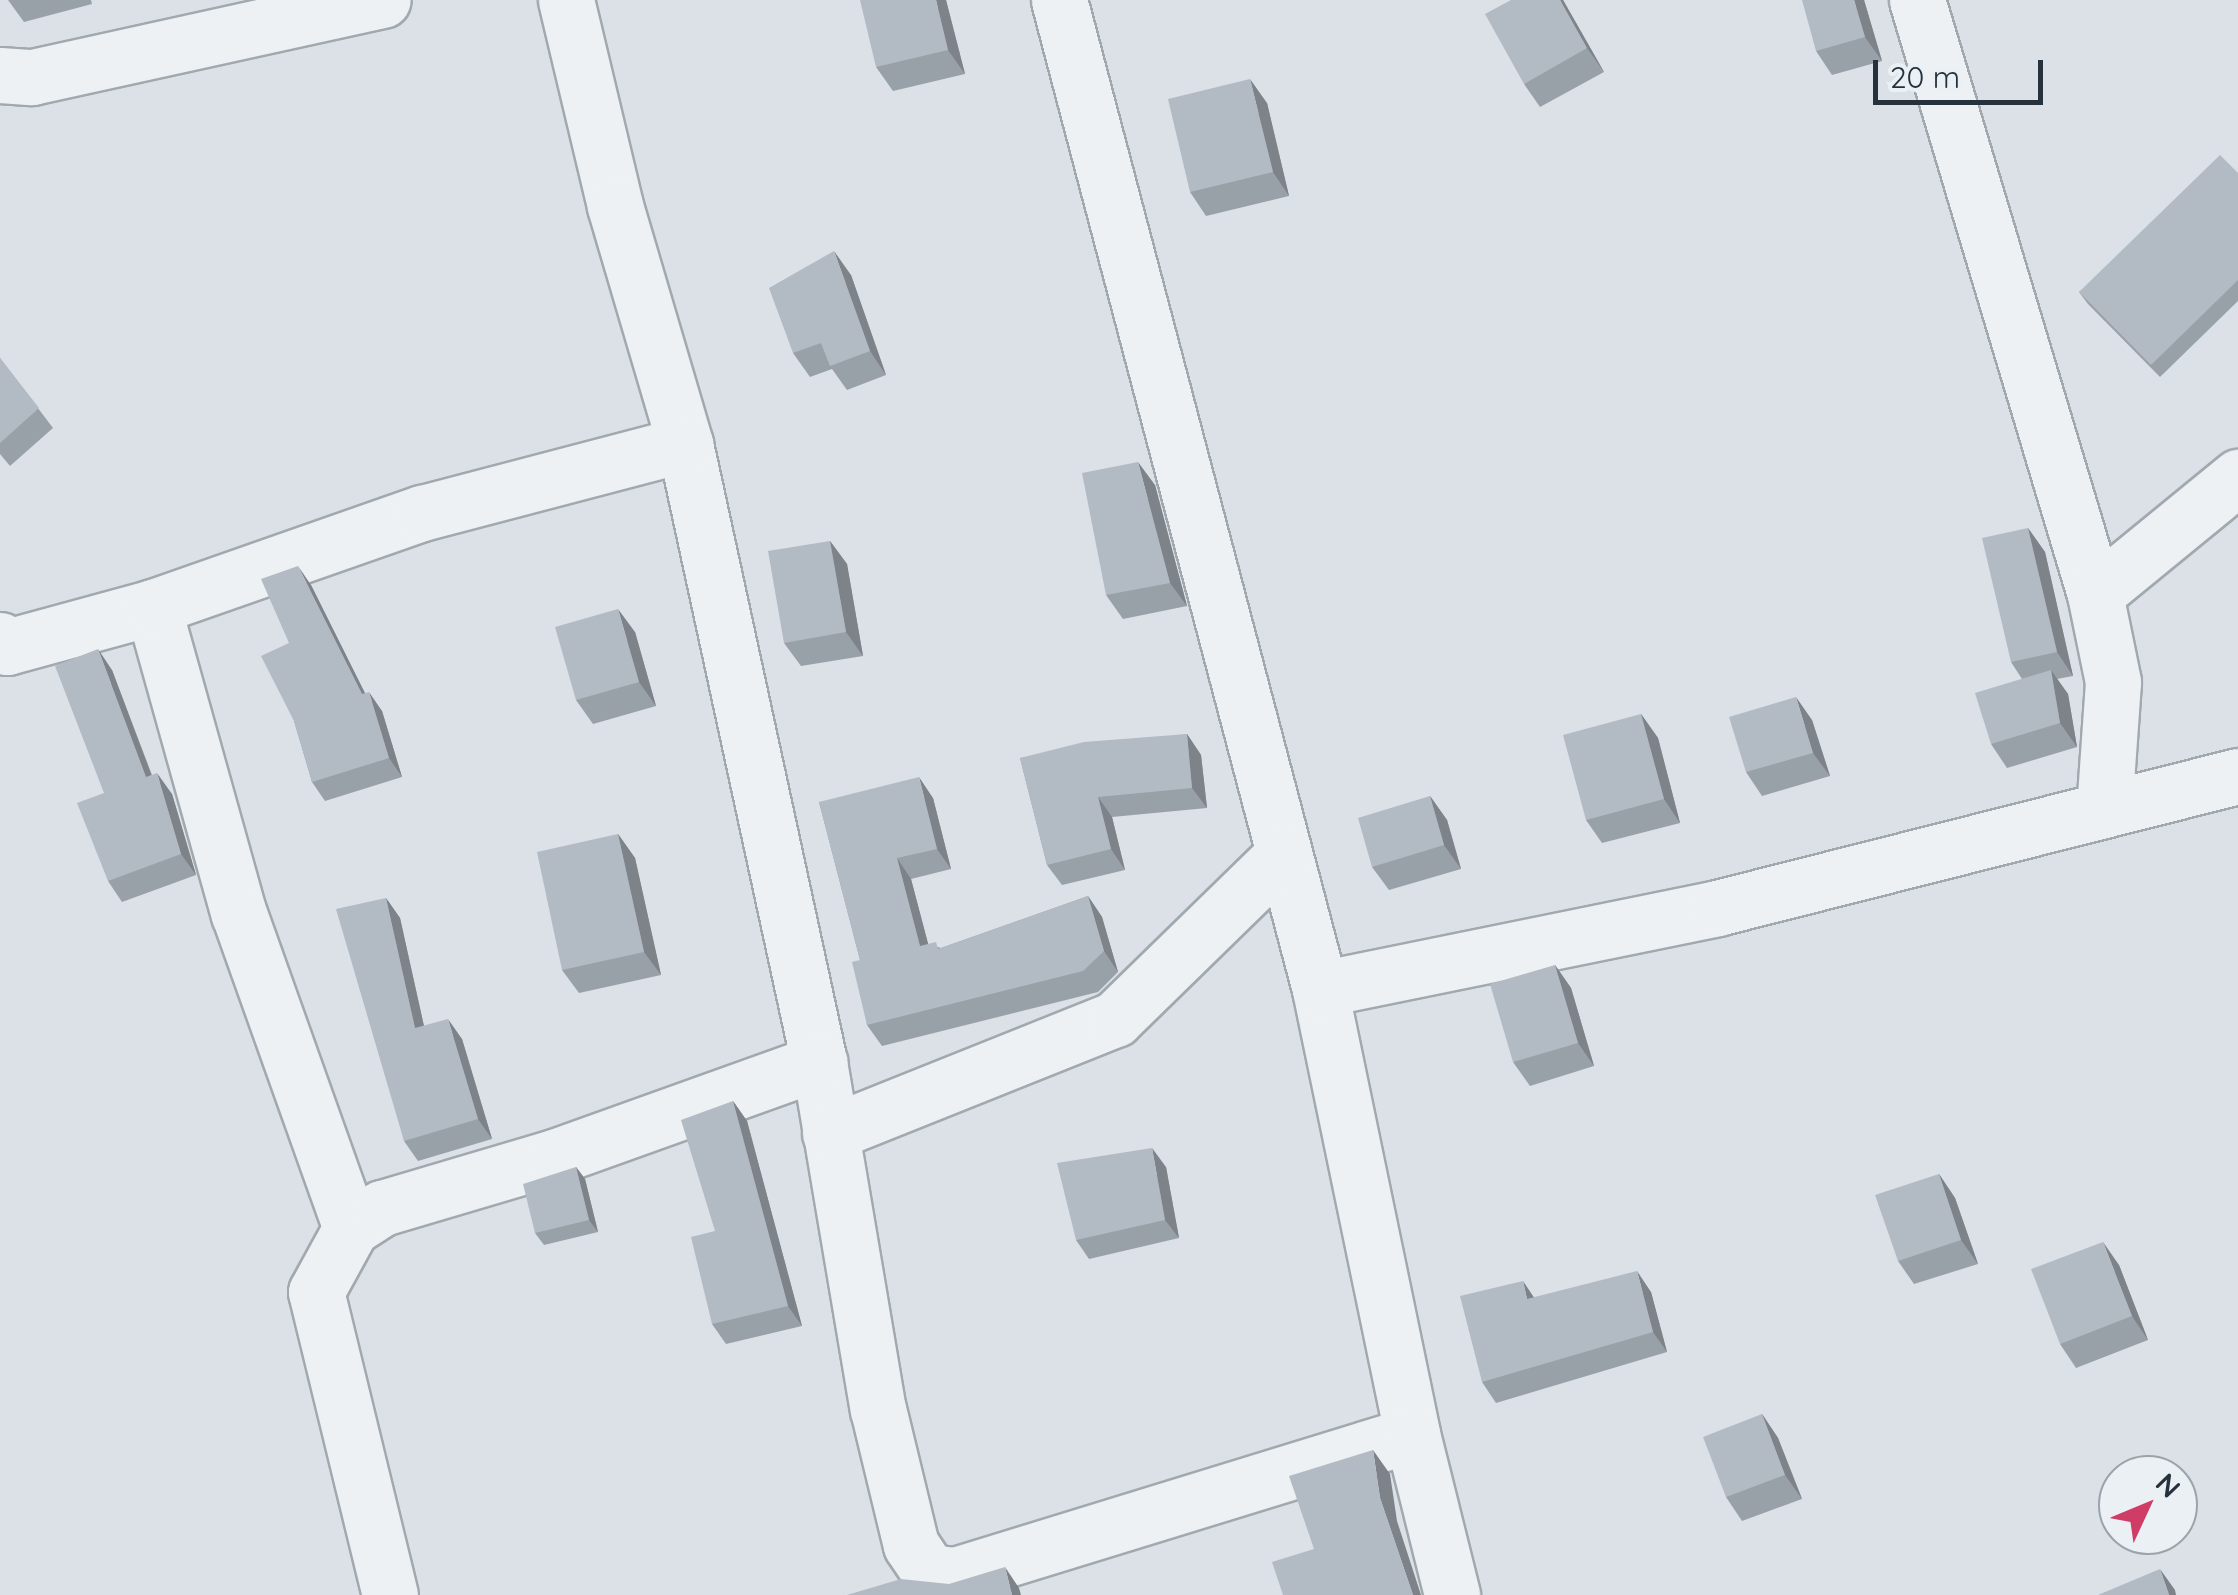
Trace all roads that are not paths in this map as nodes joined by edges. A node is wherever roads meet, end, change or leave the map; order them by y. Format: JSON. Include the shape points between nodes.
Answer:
{"nodes":[{"id":1,"x":383,"y":0,"type":"edge"},
{"id":2,"x":566,"y":0,"type":"edge"},
{"id":3,"x":1059,"y":0,"type":"edge"},
{"id":4,"x":1917,"y":0,"type":"edge"},
{"id":5,"x":0,"y":74,"type":"edge"},
{"id":6,"x":685,"y":444,"type":"junction"},
{"id":7,"x":2238,"y":477,"type":"edge"},
{"id":8,"x":2095,"y":594,"type":"junction"},
{"id":9,"x":153,"y":607,"type":"junction"},
{"id":10,"x":0,"y":640,"type":"edge"},
{"id":11,"x":2238,"y":776,"type":"edge"},
{"id":12,"x":2104,"y":810,"type":"junction"},
{"id":13,"x":1283,"y":854,"type":"junction"},
{"id":14,"x":1320,"y":989,"type":"junction"},
{"id":15,"x":819,"y":1062,"type":"junction"},
{"id":16,"x":830,"y":1133,"type":"junction"},
{"id":17,"x":351,"y":1228,"type":"junction"},
{"id":18,"x":1412,"y":1434,"type":"junction"},
{"id":19,"x":390,"y":1595,"type":"edge"},
{"id":20,"x":1452,"y":1595,"type":"edge"}],
"edges":[{"from":1,"to":5,"type":"street","via":[[32,77]]},
{"from":2,"to":6,"type":"street","via":[[615,206]]},
{"from":3,"to":13,"type":"street"},
{"from":4,"to":8,"type":"street"},
{"from":6,"to":9,"type":"street","via":[[422,512]]},
{"from":6,"to":15,"type":"street"},
{"from":7,"to":8,"type":"street"},
{"from":8,"to":12,"type":"street","via":[[2113,682]]},
{"from":9,"to":10,"type":"street","via":[[6,647]]},
{"from":9,"to":17,"type":"street","via":[[240,914]]},
{"from":11,"to":12,"type":"street"},
{"from":12,"to":14,"type":"street","via":[[1717,908]]},
{"from":13,"to":14,"type":"street"},
{"from":13,"to":16,"type":"street","via":[[1115,1019]]},
{"from":14,"to":18,"type":"street"},
{"from":15,"to":16,"type":"street"},
{"from":15,"to":17,"type":"street","via":[[554,1158],[382,1208]]},
{"from":16,"to":18,"type":"street","via":[[878,1409],[911,1545],[929,1572],[955,1575]]},
{"from":17,"to":19,"type":"street","via":[[316,1292]]},
{"from":18,"to":20,"type":"street"}]}
